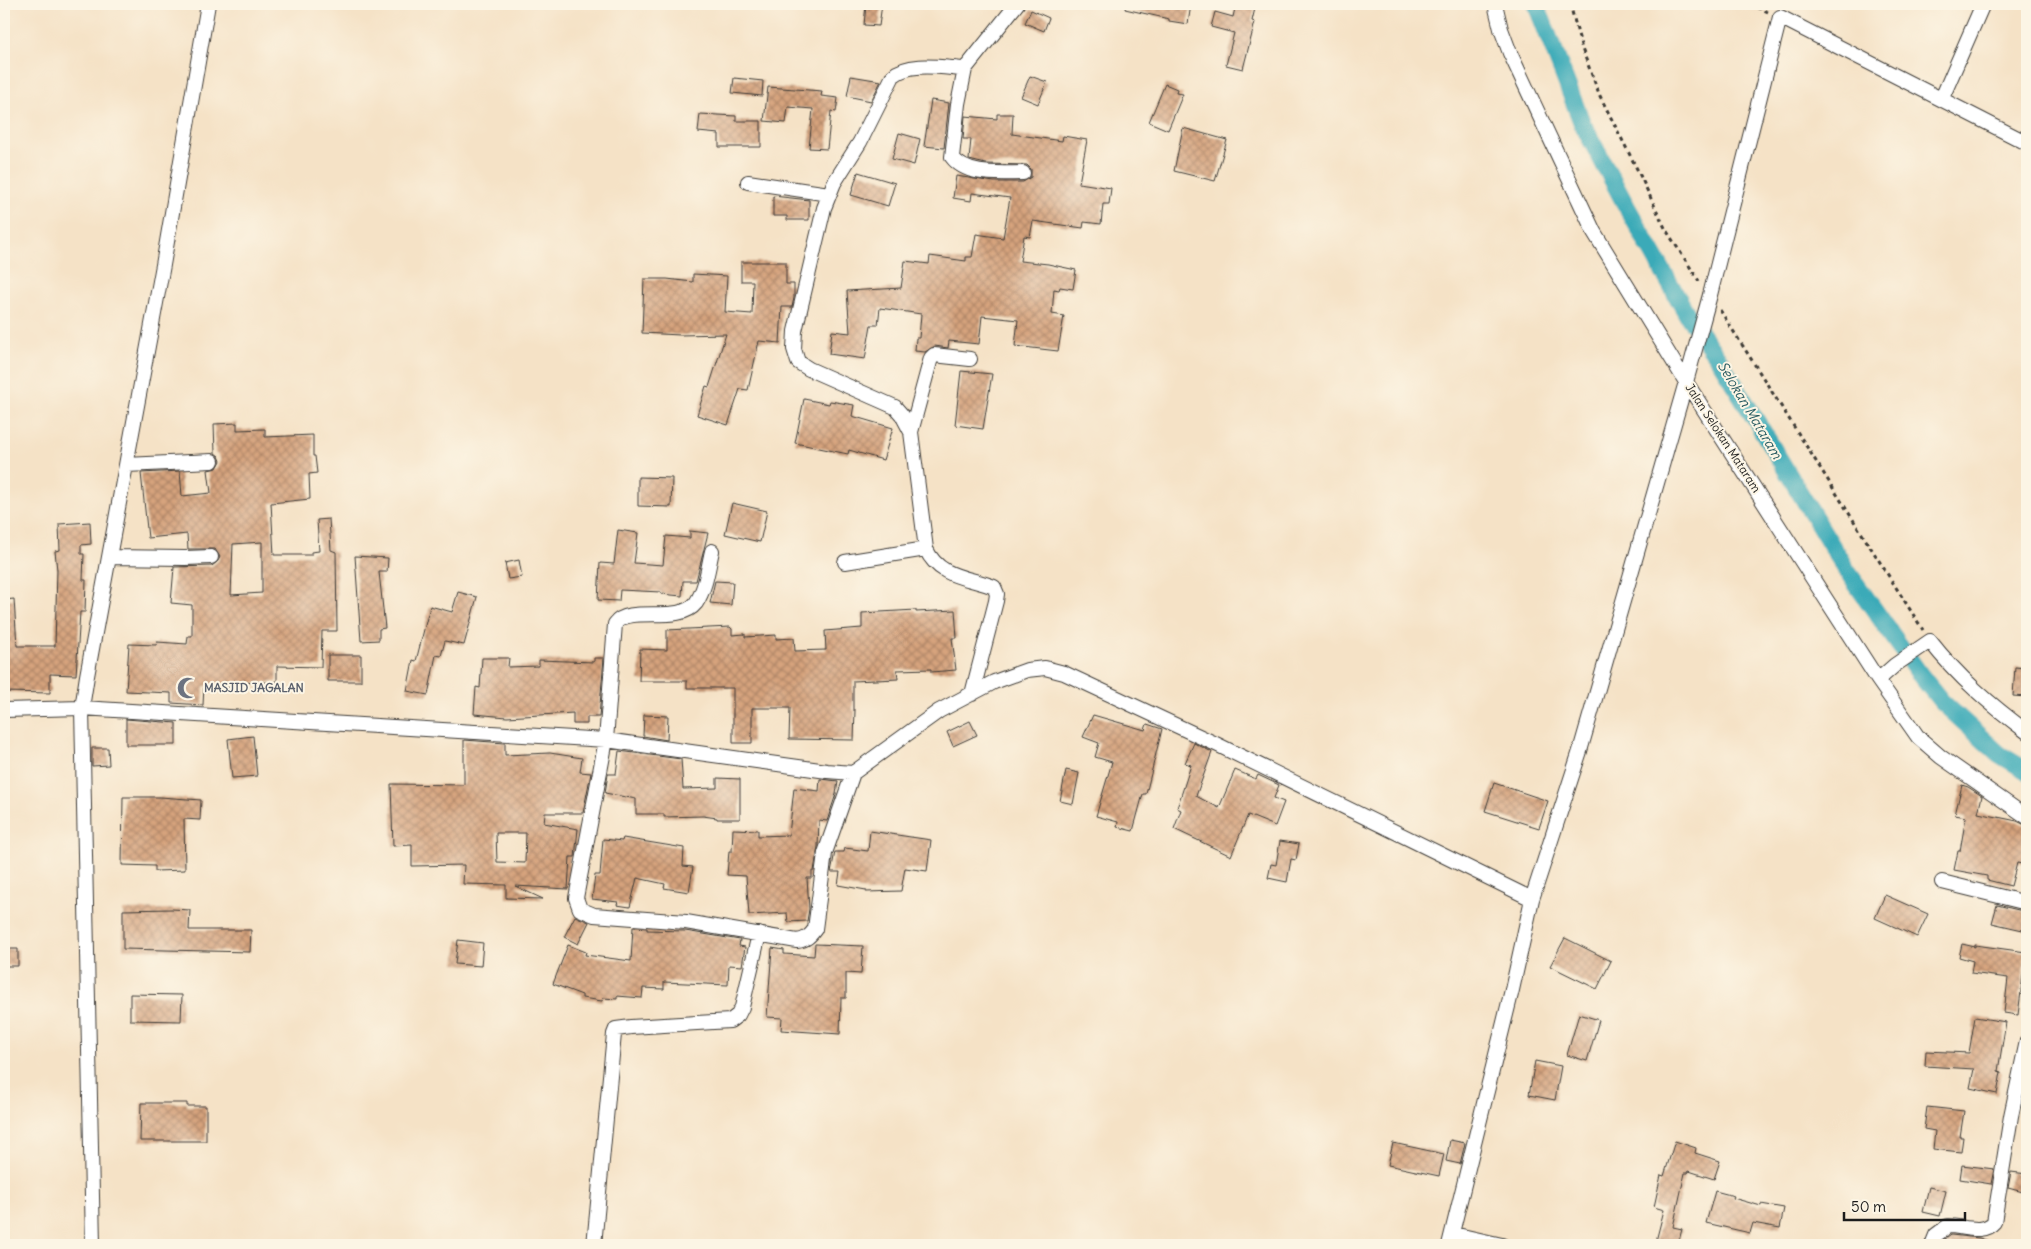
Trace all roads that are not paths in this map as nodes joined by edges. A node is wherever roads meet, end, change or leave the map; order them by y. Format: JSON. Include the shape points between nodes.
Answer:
{"nodes":[{"id":1,"x":208,"y":4,"type":"edge"},
{"id":2,"x":1017,"y":4,"type":"edge"},
{"id":3,"x":1496,"y":4,"type":"edge"},
{"id":4,"x":1983,"y":4,"type":"edge"},
{"id":5,"x":965,"y":70,"type":"junction"},
{"id":6,"x":1942,"y":98,"type":"junction"},
{"id":7,"x":2027,"y":143,"type":"edge"},
{"id":8,"x":1023,"y":173,"type":"dead end"},
{"id":9,"x":748,"y":182,"type":"dead end"},
{"id":10,"x":829,"y":194,"type":"junction"},
{"id":11,"x":970,"y":359,"type":"dead end"},
{"id":12,"x":1686,"y":382,"type":"junction"},
{"id":13,"x":911,"y":432,"type":"junction"},
{"id":14,"x":212,"y":461,"type":"dead end"},
{"id":15,"x":126,"y":464,"type":"junction"},
{"id":16,"x":926,"y":549,"type":"junction"},
{"id":17,"x":712,"y":551,"type":"dead end"},
{"id":18,"x":109,"y":557,"type":"junction"},
{"id":19,"x":211,"y":557,"type":"dead end"},
{"id":20,"x":845,"y":562,"type":"dead end"},
{"id":21,"x":1878,"y":680,"type":"junction"},
{"id":22,"x":972,"y":694,"type":"junction"},
{"id":23,"x":82,"y":708,"type":"junction"},
{"id":24,"x":4,"y":710,"type":"edge"},
{"id":25,"x":2027,"y":732,"type":"edge"},
{"id":26,"x":606,"y":740,"type":"junction"},
{"id":27,"x":853,"y":773,"type":"junction"},
{"id":28,"x":2027,"y":817,"type":"edge"},
{"id":29,"x":1942,"y":882,"type":"dead end"},
{"id":30,"x":1532,"y":899,"type":"junction"},
{"id":31,"x":2027,"y":903,"type":"edge"},
{"id":32,"x":759,"y":934,"type":"junction"},
{"id":33,"x":2027,"y":1041,"type":"edge"},
{"id":34,"x":1451,"y":1240,"type":"edge"},
{"id":35,"x":93,"y":1245,"type":"edge"},
{"id":36,"x":594,"y":1245,"type":"edge"},
{"id":37,"x":1502,"y":1245,"type":"edge"},
{"id":38,"x":1932,"y":1245,"type":"edge"}],
"edges":[{"from":1,"to":15,"type":"street"},
{"from":2,"to":5,"type":"street"},
{"from":3,"to":12,"type":"street","name":"Jalan Selokan Mataram","via":[[1510,53],[1594,232]]},
{"from":4,"to":6,"type":"street"},
{"from":5,"to":8,"type":"street","via":[[952,157],[962,167],[986,173]]},
{"from":5,"to":10,"type":"street","via":[[911,67],[893,76]]},
{"from":6,"to":7,"type":"street"},
{"from":6,"to":12,"type":"street","via":[[1780,17]]},
{"from":9,"to":10,"type":"street"},
{"from":10,"to":13,"type":"street","via":[[795,331],[794,349],[798,362],[895,407]]},
{"from":11,"to":13,"type":"street","via":[[934,355]]},
{"from":12,"to":21,"type":"street","name":"Jalan Selokan Mataram"},
{"from":12,"to":30,"type":"street","via":[[1580,751]]},
{"from":13,"to":16,"type":"street"},
{"from":14,"to":15,"type":"street"},
{"from":15,"to":18,"type":"street"},
{"from":16,"to":20,"type":"street"},
{"from":16,"to":22,"type":"street","via":[[937,566],[994,587],[997,594]]},
{"from":17,"to":26,"type":"street","via":[[704,588],[695,604],[678,612],[627,616],[615,624]]},
{"from":18,"to":19,"type":"street"},
{"from":18,"to":23,"type":"street"},
{"from":21,"to":25,"type":"street","via":[[1927,643],[1986,701]]},
{"from":21,"to":28,"type":"street","name":"Jalan Selokan Mataram","via":[[1918,737],[1941,757]]},
{"from":22,"to":27,"type":"street","via":[[939,710]]},
{"from":22,"to":30,"type":"street","via":[[1027,670],[1044,668],[1064,673]]},
{"from":23,"to":24,"type":"street"},
{"from":23,"to":26,"type":"street"},
{"from":23,"to":35,"type":"street"},
{"from":26,"to":27,"type":"street"},
{"from":26,"to":32,"type":"street","via":[[576,898],[580,909],[594,915],[686,922]]},
{"from":27,"to":32,"type":"street","via":[[825,852],[815,929],[810,936],[797,941]]},
{"from":29,"to":31,"type":"street"},
{"from":30,"to":34,"type":"street"},
{"from":32,"to":36,"type":"street","via":[[742,1007],[730,1022],[616,1030]]},
{"from":33,"to":38,"type":"street","via":[[1994,1222],[1982,1229],[1948,1226],[1936,1235]]},
{"from":34,"to":37,"type":"street"}]}
